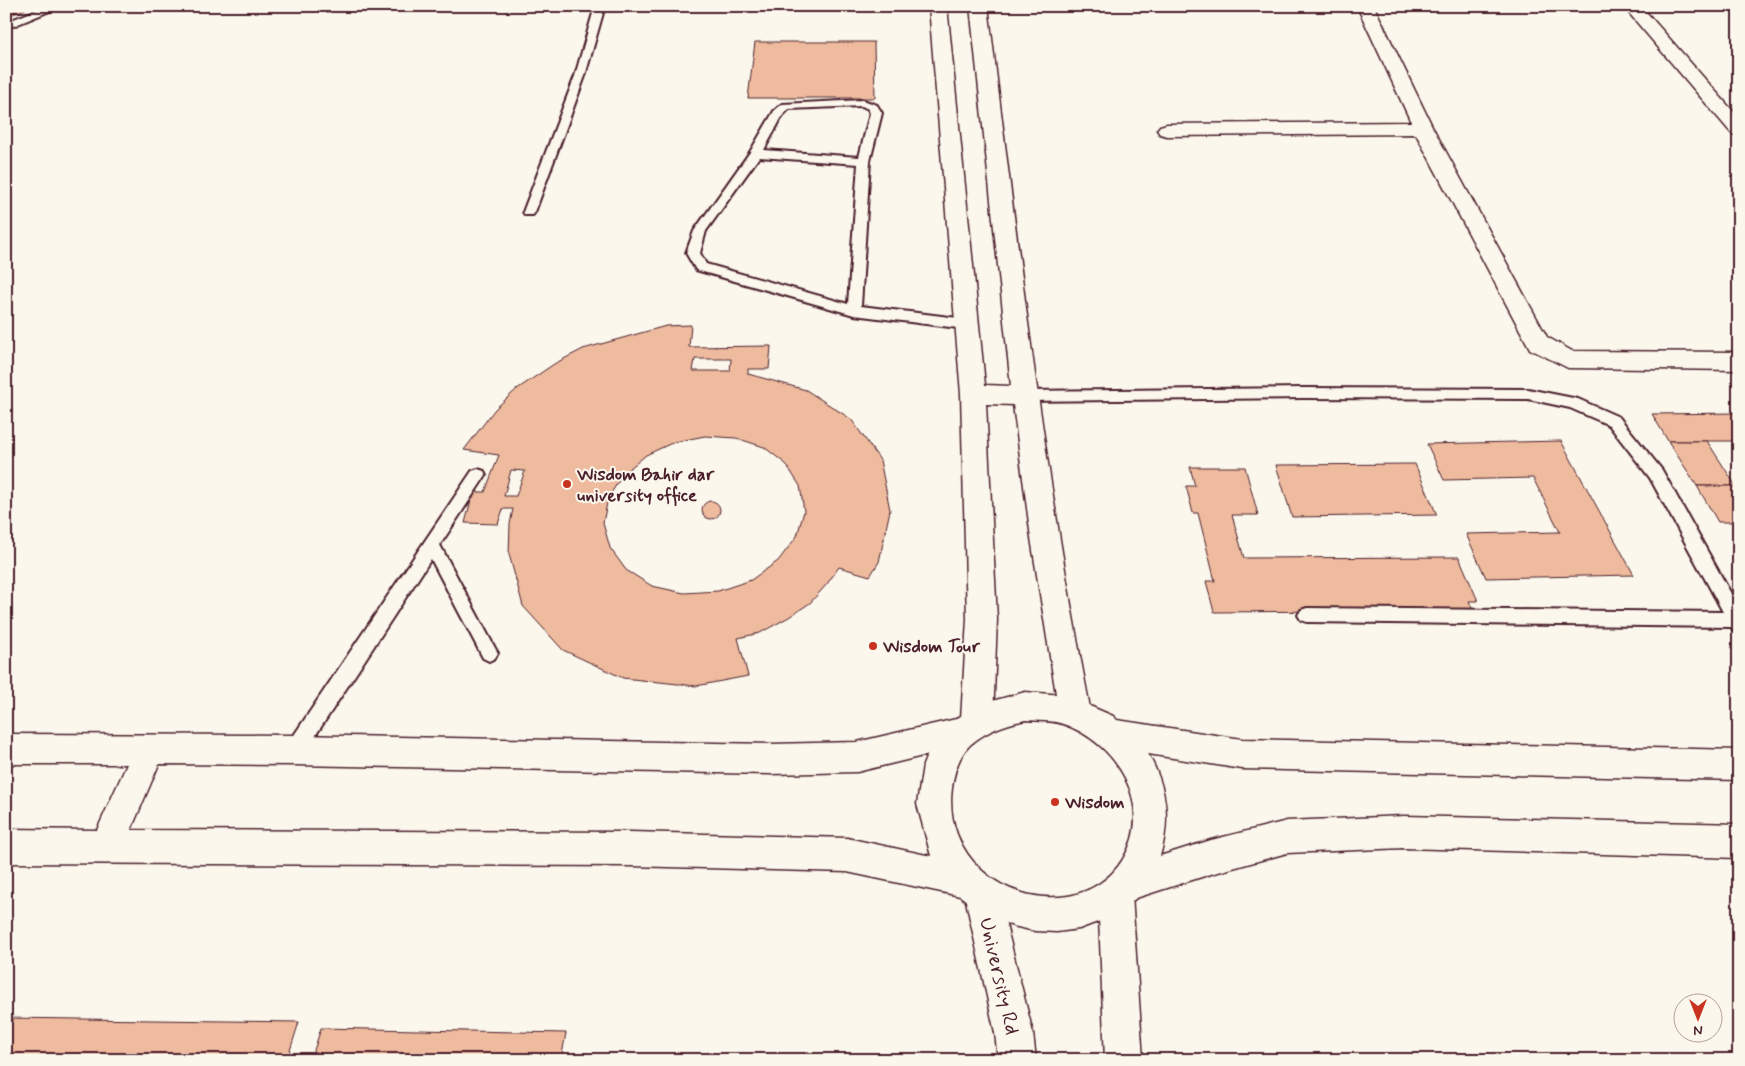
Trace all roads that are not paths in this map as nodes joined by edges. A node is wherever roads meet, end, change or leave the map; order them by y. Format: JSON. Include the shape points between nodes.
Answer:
{"nodes":[{"id":1,"x":57,"y":6,"type":"edge"},
{"id":2,"x":600,"y":6,"type":"edge"},
{"id":3,"x":938,"y":6,"type":"edge"},
{"id":4,"x":979,"y":6,"type":"edge"},
{"id":5,"x":1365,"y":6,"type":"edge"},
{"id":6,"x":1631,"y":6,"type":"edge"},
{"id":7,"x":6,"y":26,"type":"edge"},
{"id":8,"x":1423,"y":128,"type":"junction"},
{"id":9,"x":1167,"y":130,"type":"dead end"},
{"id":10,"x":1739,"y":130,"type":"edge"},
{"id":11,"x":756,"y":152,"type":"junction"},
{"id":12,"x":864,"y":161,"type":"junction"},
{"id":13,"x":529,"y":212,"type":"dead end"},
{"id":14,"x":854,"y":310,"type":"junction"},
{"id":15,"x":966,"y":324,"type":"junction"},
{"id":16,"x":1739,"y":361,"type":"edge"},
{"id":17,"x":973,"y":394,"type":"junction"},
{"id":18,"x":1024,"y":396,"type":"junction"},
{"id":19,"x":478,"y":475,"type":"dead end"},
{"id":20,"x":431,"y":543,"type":"junction"},
{"id":21,"x":1307,"y":615,"type":"dead end"},
{"id":22,"x":1737,"y":623,"type":"edge"},
{"id":23,"x":489,"y":653,"type":"dead end"},
{"id":24,"x":1075,"y":713,"type":"junction"},
{"id":25,"x":968,"y":726,"type":"junction"},
{"id":26,"x":1110,"y":734,"type":"junction"},
{"id":27,"x":6,"y":749,"type":"edge"},
{"id":28,"x":150,"y":749,"type":"junction"},
{"id":29,"x":295,"y":750,"type":"junction"},
{"id":30,"x":1739,"y":765,"type":"edge"},
{"id":31,"x":1739,"y":841,"type":"edge"},
{"id":32,"x":6,"y":846,"type":"edge"},
{"id":33,"x":107,"y":846,"type":"junction"},
{"id":34,"x":975,"y":887,"type":"junction"},
{"id":35,"x":1122,"y":889,"type":"junction"},
{"id":36,"x":1017,"y":1060,"type":"edge"},
{"id":37,"x":1124,"y":1060,"type":"edge"}],
"edges":[{"from":1,"to":7,"type":"lane"},
{"from":2,"to":13,"type":"lane","via":[[580,76]]},
{"from":3,"to":15,"type":"street"},
{"from":4,"to":18,"type":"street"},
{"from":5,"to":8,"type":"street"},
{"from":6,"to":10,"type":"street"},
{"from":8,"to":9,"type":"street"},
{"from":8,"to":16,"type":"street","via":[[1538,343],[1568,359]]},
{"from":11,"to":12,"type":"lane"},
{"from":11,"to":12,"type":"lane","via":[[778,113],[786,106],[863,103],[873,107],[876,113]]},
{"from":11,"to":14,"type":"lane","via":[[700,231],[693,253],[701,267]]},
{"from":12,"to":14,"type":"lane"},
{"from":14,"to":15,"type":"lane"},
{"from":15,"to":17,"type":"street"},
{"from":17,"to":18,"type":"street"},
{"from":17,"to":25,"type":"street","via":[[982,619]]},
{"from":18,"to":22,"type":"lane","via":[[1528,394],[1573,403],[1614,421],[1656,474]]},
{"from":18,"to":24,"type":"street","via":[[1056,615]]},
{"from":19,"to":20,"type":"lane"},
{"from":20,"to":23,"type":"lane"},
{"from":20,"to":29,"type":"lane"},
{"from":21,"to":22,"type":"lane"},
{"from":24,"to":25,"type":"street","via":[[1049,706],[1024,705],[999,709]]},
{"from":24,"to":26,"type":"street"},
{"from":25,"to":29,"type":"street","via":[[857,757],[771,759]]},
{"from":25,"to":34,"type":"street","via":[[942,758],[932,788],[934,820],[946,852]]},
{"from":26,"to":30,"type":"street","via":[[1242,754]]},
{"from":26,"to":35,"type":"street","via":[[1133,759],[1148,790],[1152,822],[1146,855]]},
{"from":27,"to":28,"type":"street"},
{"from":28,"to":29,"type":"street"},
{"from":28,"to":33,"type":"street"},
{"from":31,"to":35,"type":"street","via":[[1404,832],[1287,837],[1211,857]]},
{"from":32,"to":33,"type":"street"},
{"from":33,"to":34,"type":"street","via":[[631,849],[846,855]]},
{"from":34,"to":35,"type":"street","via":[[1013,908],[1049,915],[1084,911]]},
{"from":34,"to":36,"type":"street","name":"University Rd","via":[[1014,1033]]},
{"from":35,"to":37,"type":"street"}]}
